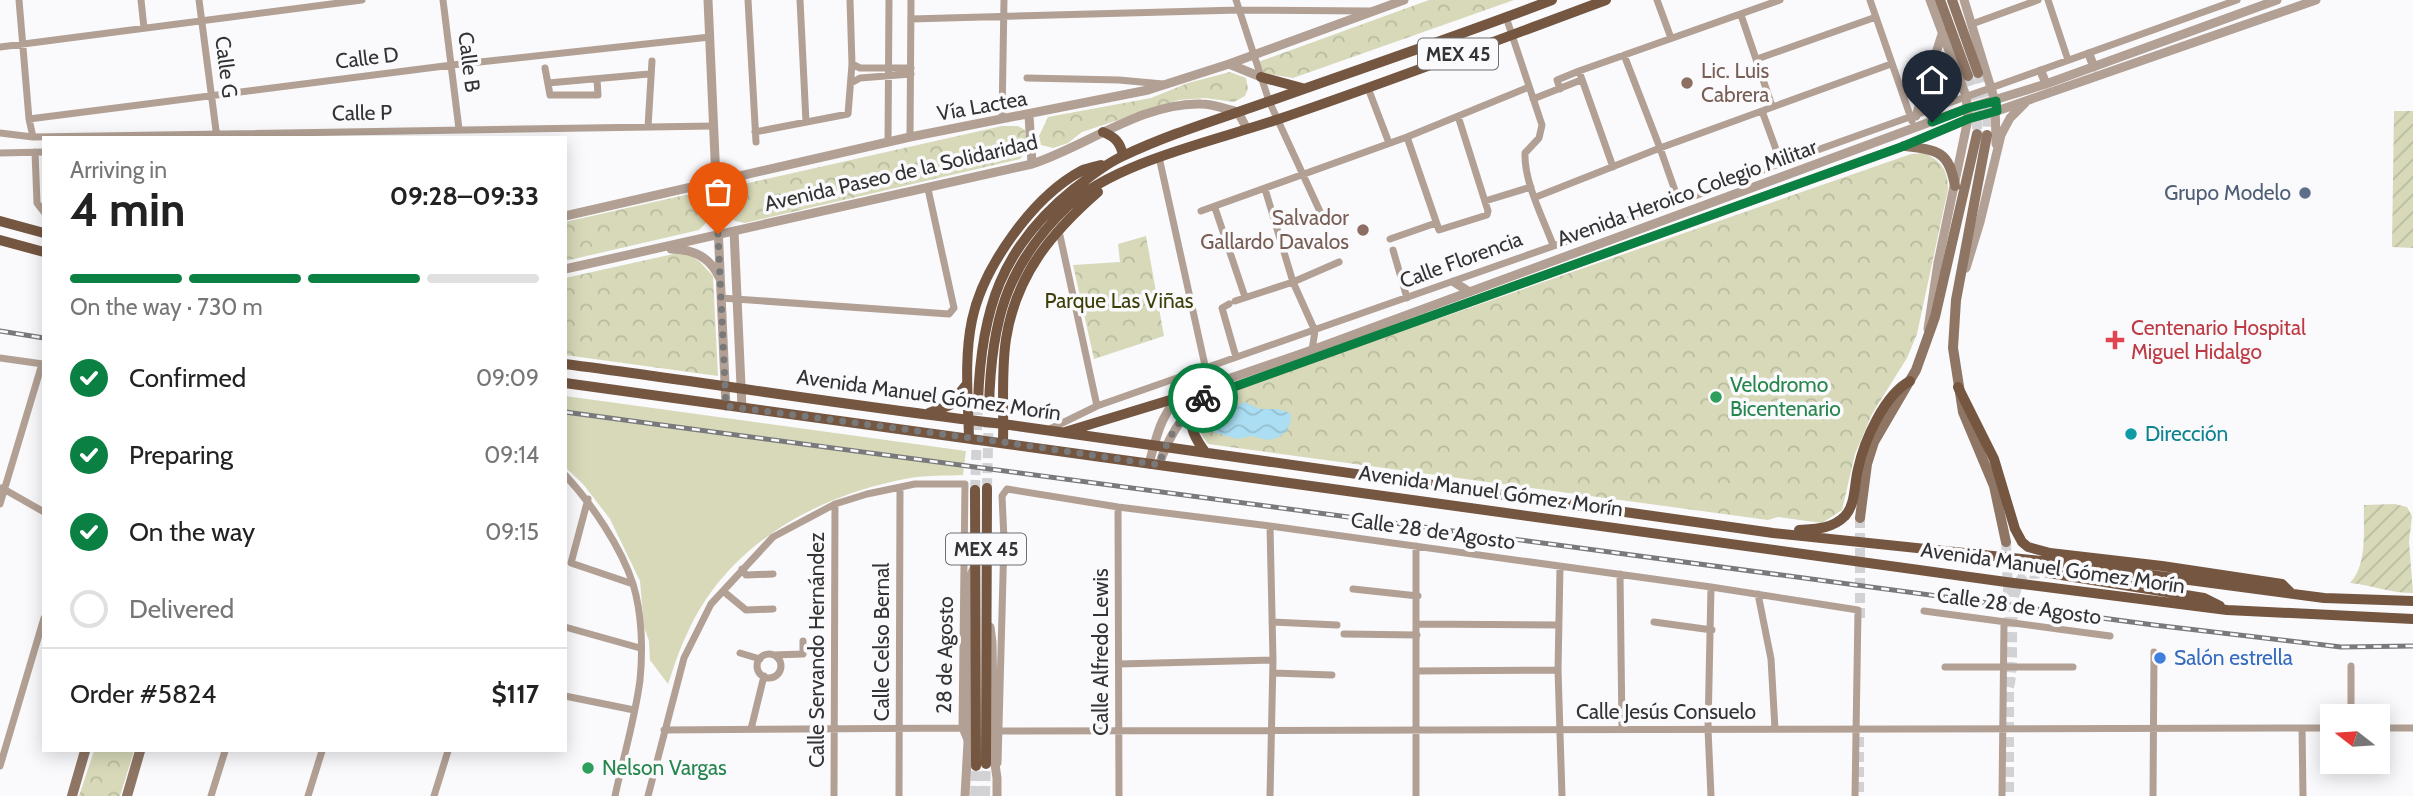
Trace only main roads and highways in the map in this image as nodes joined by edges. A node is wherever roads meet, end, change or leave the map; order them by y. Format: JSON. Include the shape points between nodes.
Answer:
{"nodes":[{"id":1,"x":1552,"y":0,"type":"edge"},
{"id":2,"x":1606,"y":0,"type":"edge"},
{"id":3,"x":1940,"y":0,"type":"edge"},
{"id":4,"x":1952,"y":0,"type":"edge"},
{"id":5,"x":1261,"y":77,"type":"road end"},
{"id":6,"x":1302,"y":88,"type":"junction"},
{"id":7,"x":1103,"y":132,"type":"road end"},
{"id":8,"x":1904,"y":146,"type":"road end"},
{"id":9,"x":1123,"y":155,"type":"junction"},
{"id":10,"x":1111,"y":162,"type":"junction"},
{"id":11,"x":1116,"y":176,"type":"junction"},
{"id":12,"x":1955,"y":187,"type":"road end"},
{"id":13,"x":0,"y":221,"type":"edge"},
{"id":14,"x":42,"y":232,"type":"edge"},
{"id":15,"x":0,"y":240,"type":"edge"},
{"id":16,"x":42,"y":251,"type":"edge"},
{"id":17,"x":567,"y":364,"type":"edge"},
{"id":18,"x":1910,"y":381,"type":"junction"},
{"id":19,"x":567,"y":383,"type":"edge"},
{"id":20,"x":967,"y":384,"type":"junction"},
{"id":21,"x":1958,"y":387,"type":"junction"},
{"id":22,"x":1180,"y":397,"type":"road end"},
{"id":23,"x":978,"y":402,"type":"tunnel mouth"},
{"id":24,"x":989,"y":407,"type":"tunnel mouth"},
{"id":25,"x":1189,"y":410,"type":"road end"},
{"id":26,"x":921,"y":414,"type":"junction"},
{"id":27,"x":968,"y":420,"type":"junction"},
{"id":28,"x":1003,"y":424,"type":"junction"},
{"id":29,"x":1064,"y":433,"type":"junction"},
{"id":30,"x":969,"y":438,"type":"junction"},
{"id":31,"x":1003,"y":442,"type":"junction"},
{"id":32,"x":1206,"y":453,"type":"junction"},
{"id":33,"x":1503,"y":496,"type":"junction"},
{"id":34,"x":1437,"y":504,"type":"junction"},
{"id":35,"x":1860,"y":518,"type":"tunnel mouth"},
{"id":36,"x":1773,"y":533,"type":"junction"},
{"id":37,"x":2006,"y":542,"type":"tunnel mouth"},
{"id":38,"x":2050,"y":553,"type":"junction"},
{"id":39,"x":2087,"y":557,"type":"junction"},
{"id":40,"x":2061,"y":563,"type":"junction"},
{"id":41,"x":2074,"y":564,"type":"junction"},
{"id":42,"x":2049,"y":573,"type":"tunnel mouth"},
{"id":43,"x":2193,"y":575,"type":"junction"},
{"id":44,"x":2413,"y":601,"type":"edge"},
{"id":45,"x":2227,"y":610,"type":"junction"},
{"id":46,"x":2413,"y":619,"type":"edge"},
{"id":47,"x":85,"y":752,"type":"edge"},
{"id":48,"x":140,"y":752,"type":"edge"},
{"id":49,"x":981,"y":765,"type":"joint"},
{"id":50,"x":72,"y":796,"type":"edge"},
{"id":51,"x":127,"y":796,"type":"edge"}],
"edges":[{"from":1,"to":6,"type":"main road","number":"MEX 45"},
{"from":2,"to":11,"type":"main road","number":"MEX 45"},
{"from":3,"to":4,"type":"main road","via":[[1973,75]]},
{"from":5,"to":6,"type":"main road"},
{"from":6,"to":9,"type":"main road","number":"MEX 45"},
{"from":7,"to":9,"type":"main road","via":[[1115,137]]},
{"from":8,"to":12,"type":"main road","via":[[1930,149],[1946,158]]},
{"from":9,"to":10,"type":"main road","number":"MEX 45"},
{"from":10,"to":20,"type":"main road","via":[[1082,170],[1060,186],[1029,214],[1006,246],[972,318]]},
{"from":10,"to":23,"type":"main road","number":"MEX 45","via":[[1058,202],[1007,266],[986,319]]},
{"from":11,"to":24,"type":"main road","number":"MEX 45","via":[[1069,205],[1040,235],[1013,277],[994,336]]},
{"from":11,"to":28,"type":"main road","via":[[1059,230],[1036,257],[1020,288],[1004,356]]},
{"from":13,"to":14,"type":"main road"},
{"from":15,"to":16,"type":"main road"},
{"from":17,"to":26,"type":"main road","name":"Avenida Manuel Gómez Morín"},
{"from":18,"to":21,"type":"main road","via":[[1942,291],[1982,134],[1956,300],[1953,348]]},
{"from":18,"to":35,"type":"main road","via":[[1874,442]]},
{"from":18,"to":36,"type":"main road","via":[[1900,386],[1867,439],[1845,515],[1826,528]]},
{"from":19,"to":30,"type":"main road","name":"Avenida Manuel Gómez Morín"},
{"from":20,"to":26,"type":"main road","via":[[950,405]]},
{"from":20,"to":27,"type":"main road"},
{"from":21,"to":37,"type":"main road","via":[[1963,412],[1994,486]]},
{"from":21,"to":38,"type":"main road","via":[[1994,459],[2018,536],[2028,547]]},
{"from":22,"to":29,"type":"main road"},
{"from":25,"to":32,"type":"main road","via":[[1195,439]]},
{"from":26,"to":27,"type":"main road","name":"Avenida Manuel Gómez Morín"},
{"from":27,"to":28,"type":"main road","name":"Avenida Manuel Gómez Morín"},
{"from":27,"to":30,"type":"main road"},
{"from":28,"to":29,"type":"main road","name":"Avenida Manuel Gómez Morín"},
{"from":28,"to":31,"type":"main road"},
{"from":29,"to":32,"type":"main road","name":"Avenida Manuel Gómez Morín"},
{"from":30,"to":31,"type":"main road","name":"Avenida Manuel Gómez Morín"},
{"from":31,"to":34,"type":"main road","name":"Avenida Manuel Gómez Morín"},
{"from":32,"to":33,"type":"main road","name":"Avenida Manuel Gómez Morín"},
{"from":33,"to":34,"type":"main road","via":[[1448,494]]},
{"from":33,"to":36,"type":"main road","name":"Avenida Manuel Gómez Morín"},
{"from":34,"to":45,"type":"main road","name":"Avenida Manuel Gómez Morín"},
{"from":36,"to":40,"type":"main road","name":"Avenida Manuel Gómez Morín"},
{"from":38,"to":39,"type":"main road"},
{"from":38,"to":40,"type":"main road"},
{"from":39,"to":41,"type":"main road"},
{"from":39,"to":43,"type":"main road"},
{"from":40,"to":41,"type":"main road","name":"Avenida Manuel Gómez Morín"},
{"from":41,"to":43,"type":"main road","name":"Avenida Manuel Gómez Morín"},
{"from":42,"to":45,"type":"main road","via":[[2204,598]]},
{"from":43,"to":44,"type":"main road","via":[[2282,584],[2290,592],[2341,599]]},
{"from":45,"to":46,"type":"main road","name":"Avenida Manuel Gómez Morín"},
{"from":47,"to":50,"type":"main road"},
{"from":48,"to":51,"type":"main road"},
{"from":49,"to":49,"type":"main road","number":"MEX 45","via":[[974,568],[976,487],[986,610]]}]}
